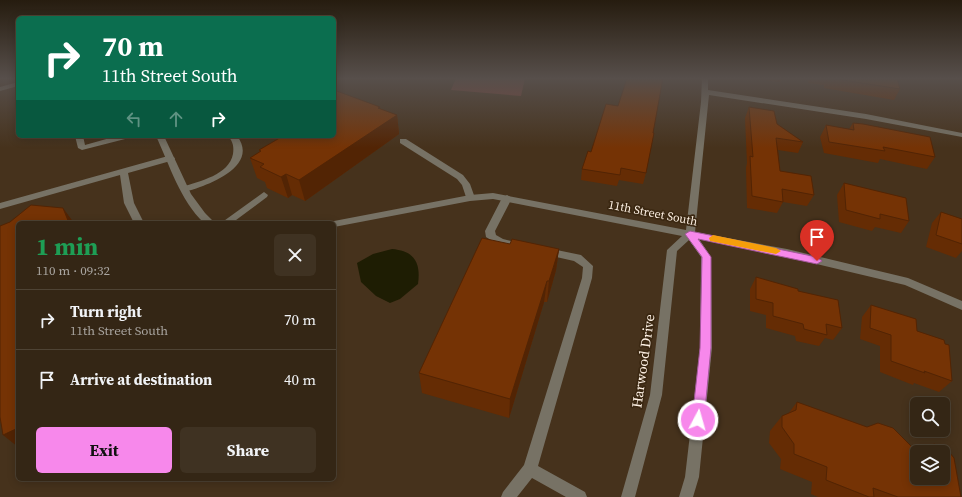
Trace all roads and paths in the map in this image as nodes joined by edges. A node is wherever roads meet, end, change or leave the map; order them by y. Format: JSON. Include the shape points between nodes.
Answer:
{"nodes":[{"id":1,"x":704,"y":101,"type":"edge"},
{"id":2,"x":767,"y":101,"type":"edge"},
{"id":3,"x":962,"y":135,"type":"edge"},
{"id":4,"x":80,"y":138,"type":"edge"},
{"id":5,"x":119,"y":138,"type":"edge"},
{"id":6,"x":161,"y":138,"type":"edge"},
{"id":7,"x":233,"y":138,"type":"edge"},
{"id":8,"x":403,"y":141,"type":"dead end"},
{"id":9,"x":171,"y":158,"type":"junction"},
{"id":10,"x":124,"y":172,"type":"junction"},
{"id":11,"x":185,"y":189,"type":"junction"},
{"id":12,"x":264,"y":195,"type":"dead end"},
{"id":13,"x":470,"y":198,"type":"junction"},
{"id":14,"x":507,"y":198,"type":"junction"},
{"id":15,"x":0,"y":206,"type":"edge"},
{"id":16,"x":138,"y":221,"type":"edge"},
{"id":17,"x":208,"y":221,"type":"edge"},
{"id":18,"x":229,"y":221,"type":"edge"},
{"id":19,"x":336,"y":224,"type":"edge"},
{"id":20,"x":690,"y":234,"type":"junction"},
{"id":21,"x":962,"y":306,"type":"edge"},
{"id":22,"x":530,"y":468,"type":"junction"},
{"id":23,"x":508,"y":497,"type":"edge"},
{"id":24,"x":580,"y":497,"type":"edge"},
{"id":25,"x":628,"y":497,"type":"edge"},
{"id":26,"x":686,"y":497,"type":"edge"}],
"edges":[{"from":1,"to":20,"type":"street"},
{"from":2,"to":3,"type":"street","via":[[917,125]]},
{"from":4,"to":5,"type":"street","via":[[82,148]]},
{"from":6,"to":9,"type":"street"},
{"from":7,"to":11,"type":"street","via":[[238,146],[238,157],[231,168],[217,178]]},
{"from":8,"to":13,"type":"street","via":[[460,177],[466,184]]},
{"from":9,"to":10,"type":"street"},
{"from":9,"to":11,"type":"street"},
{"from":10,"to":15,"type":"street"},
{"from":10,"to":16,"type":"street","via":[[129,203]]},
{"from":11,"to":17,"type":"street","via":[[192,204]]},
{"from":12,"to":18,"type":"street"},
{"from":13,"to":14,"type":"street","name":"11th Street South"},
{"from":13,"to":19,"type":"street","name":"11th Street South"},
{"from":14,"to":20,"type":"street","name":"11th Street South"},
{"from":14,"to":22,"type":"street","via":[[490,231],[492,237],[500,242],[577,258],[588,266],[587,278]]},
{"from":20,"to":21,"type":"street","name":"11th Street South","via":[[787,253],[908,282]]},
{"from":20,"to":25,"type":"street","name":"Harwood Drive","via":[[672,250],[656,395]]},
{"from":20,"to":26,"type":"street","via":[[706,257],[706,348],[692,477]]},
{"from":22,"to":23,"type":"street"},
{"from":22,"to":24,"type":"street"}]}
